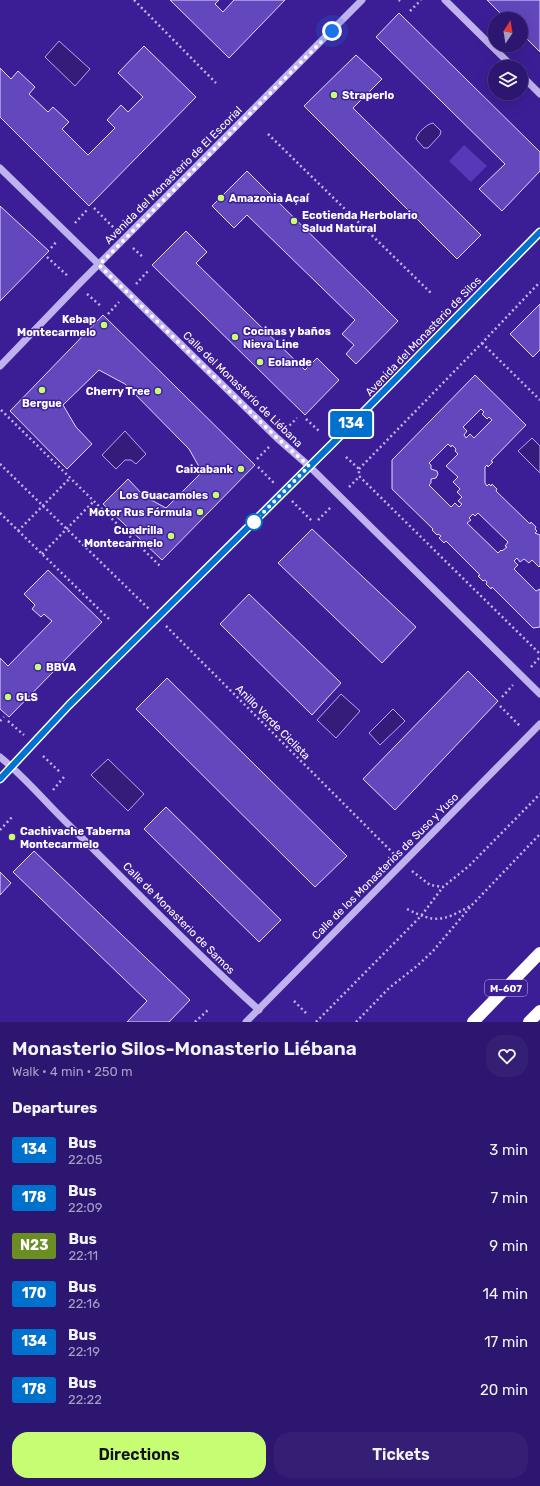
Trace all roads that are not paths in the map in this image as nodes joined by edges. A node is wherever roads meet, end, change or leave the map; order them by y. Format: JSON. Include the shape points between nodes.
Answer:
{"nodes":[{"id":1,"x":362,"y":0,"type":"edge"},
{"id":2,"x":445,"y":0,"type":"edge"},
{"id":3,"x":506,"y":60,"type":"edge"},
{"id":4,"x":528,"y":82,"type":"edge"},
{"id":5,"x":540,"y":94,"type":"edge"},
{"id":6,"x":0,"y":168,"type":"edge"},
{"id":7,"x":540,"y":232,"type":"edge"},
{"id":8,"x":99,"y":265,"type":"junction"},
{"id":9,"x":0,"y":366,"type":"edge"},
{"id":10,"x":309,"y":466,"type":"junction"},
{"id":11,"x":540,"y":694,"type":"edge"},
{"id":12,"x":540,"y":724,"type":"edge"},
{"id":13,"x":0,"y":757,"type":"edge"},
{"id":14,"x":11,"y":766,"type":"junction"},
{"id":15,"x":0,"y":779,"type":"edge"},
{"id":16,"x":540,"y":953,"type":"edge"},
{"id":17,"x":259,"y":1010,"type":"junction"},
{"id":18,"x":540,"y":1011,"type":"edge"},
{"id":19,"x":246,"y":1022,"type":"edge"},
{"id":20,"x":473,"y":1022,"type":"edge"},
{"id":21,"x":529,"y":1022,"type":"edge"}],
"edges":[{"from":1,"to":8,"type":"street","name":"Avenida del Monasterio de El Escorial"},
{"from":2,"to":3,"type":"street"},
{"from":4,"to":5,"type":"street"},
{"from":6,"to":8,"type":"street","name":"Calle del Monasterio de Liébana"},
{"from":7,"to":10,"type":"street","name":"Avenida del Monasterio de Silos"},
{"from":8,"to":9,"type":"street","name":"Avenida del Monasterio de El Escorial"},
{"from":8,"to":10,"type":"street","name":"Calle del Monasterio de Liébana"},
{"from":10,"to":11,"type":"street","name":"Calle del Monasterio de Liébana"},
{"from":10,"to":14,"type":"street","name":"Avenida del Monasterio de Silos"},
{"from":12,"to":17,"type":"street","name":"Calle de los Monasterios de Suso y Yuso"},
{"from":13,"to":14,"type":"street","name":"Calle de Monasterio de Samos"},
{"from":14,"to":15,"type":"street","name":"Avenida del Monasterio de Silos"},
{"from":14,"to":17,"type":"street","name":"Calle de Monasterio de Samos"},
{"from":16,"to":20,"type":"highway","number":"M-607"},
{"from":17,"to":19,"type":"street","name":"Calle de los Monasterios de Suso y Yuso"},
{"from":18,"to":21,"type":"highway"}]}
